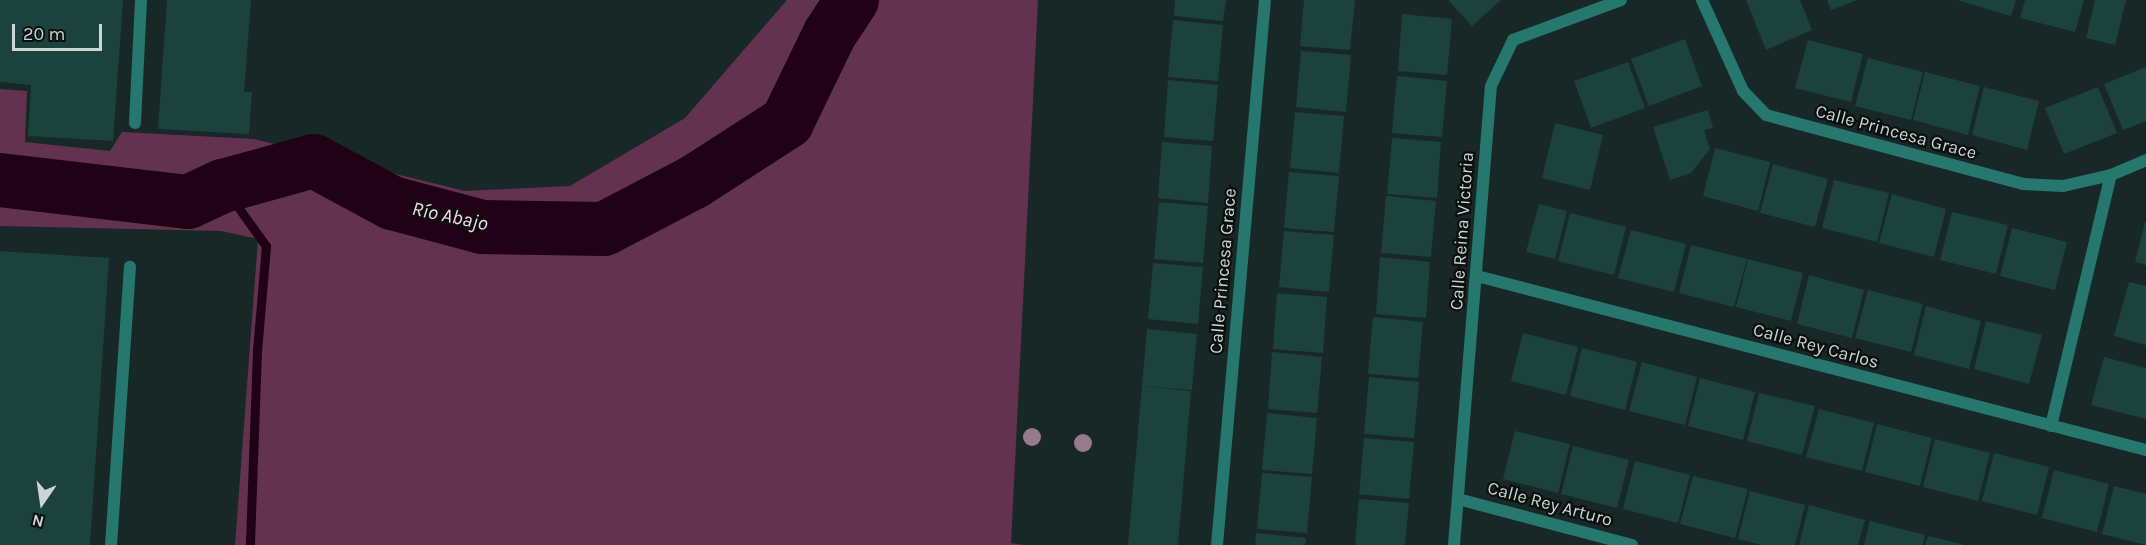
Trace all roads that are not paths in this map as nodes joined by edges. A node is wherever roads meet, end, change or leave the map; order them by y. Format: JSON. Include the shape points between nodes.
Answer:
{"nodes":[{"id":1,"x":141,"y":0,"type":"edge"},
{"id":2,"x":1265,"y":0,"type":"edge"},
{"id":3,"x":1621,"y":0,"type":"edge"},
{"id":4,"x":1702,"y":0,"type":"edge"},
{"id":5,"x":135,"y":123,"type":"dead end"},
{"id":6,"x":2146,"y":160,"type":"edge"},
{"id":7,"x":2111,"y":175,"type":"junction"},
{"id":8,"x":130,"y":267,"type":"dead end"},
{"id":9,"x":1477,"y":276,"type":"junction"},
{"id":10,"x":2051,"y":426,"type":"junction"},
{"id":11,"x":2146,"y":450,"type":"edge"},
{"id":12,"x":1458,"y":499,"type":"junction"},
{"id":13,"x":111,"y":545,"type":"edge"},
{"id":14,"x":1217,"y":545,"type":"edge"},
{"id":15,"x":1454,"y":545,"type":"edge"},
{"id":16,"x":1632,"y":545,"type":"edge"}],
"edges":[{"from":1,"to":5,"type":"street"},
{"from":2,"to":14,"type":"street","name":"Calle Princesa Grace"},
{"from":3,"to":9,"type":"street","name":"Calle Reina Victoria","via":[[1513,40],[1491,86]]},
{"from":4,"to":7,"type":"street","name":"Calle Princesa Grace","via":[[1743,91],[1766,115],[2024,184],[2063,186]]},
{"from":6,"to":7,"type":"street","name":"Calle Princesa Grace"},
{"from":7,"to":10,"type":"street"},
{"from":8,"to":13,"type":"street"},
{"from":9,"to":10,"type":"street","name":"Calle Rey Carlos"},
{"from":9,"to":12,"type":"street","name":"Calle Reina Victoria"},
{"from":10,"to":11,"type":"street","name":"Calle Rey Carlos"},
{"from":12,"to":15,"type":"street","name":"Calle Reina Victoria"},
{"from":12,"to":16,"type":"street","name":"Calle Rey Arturo"}]}
